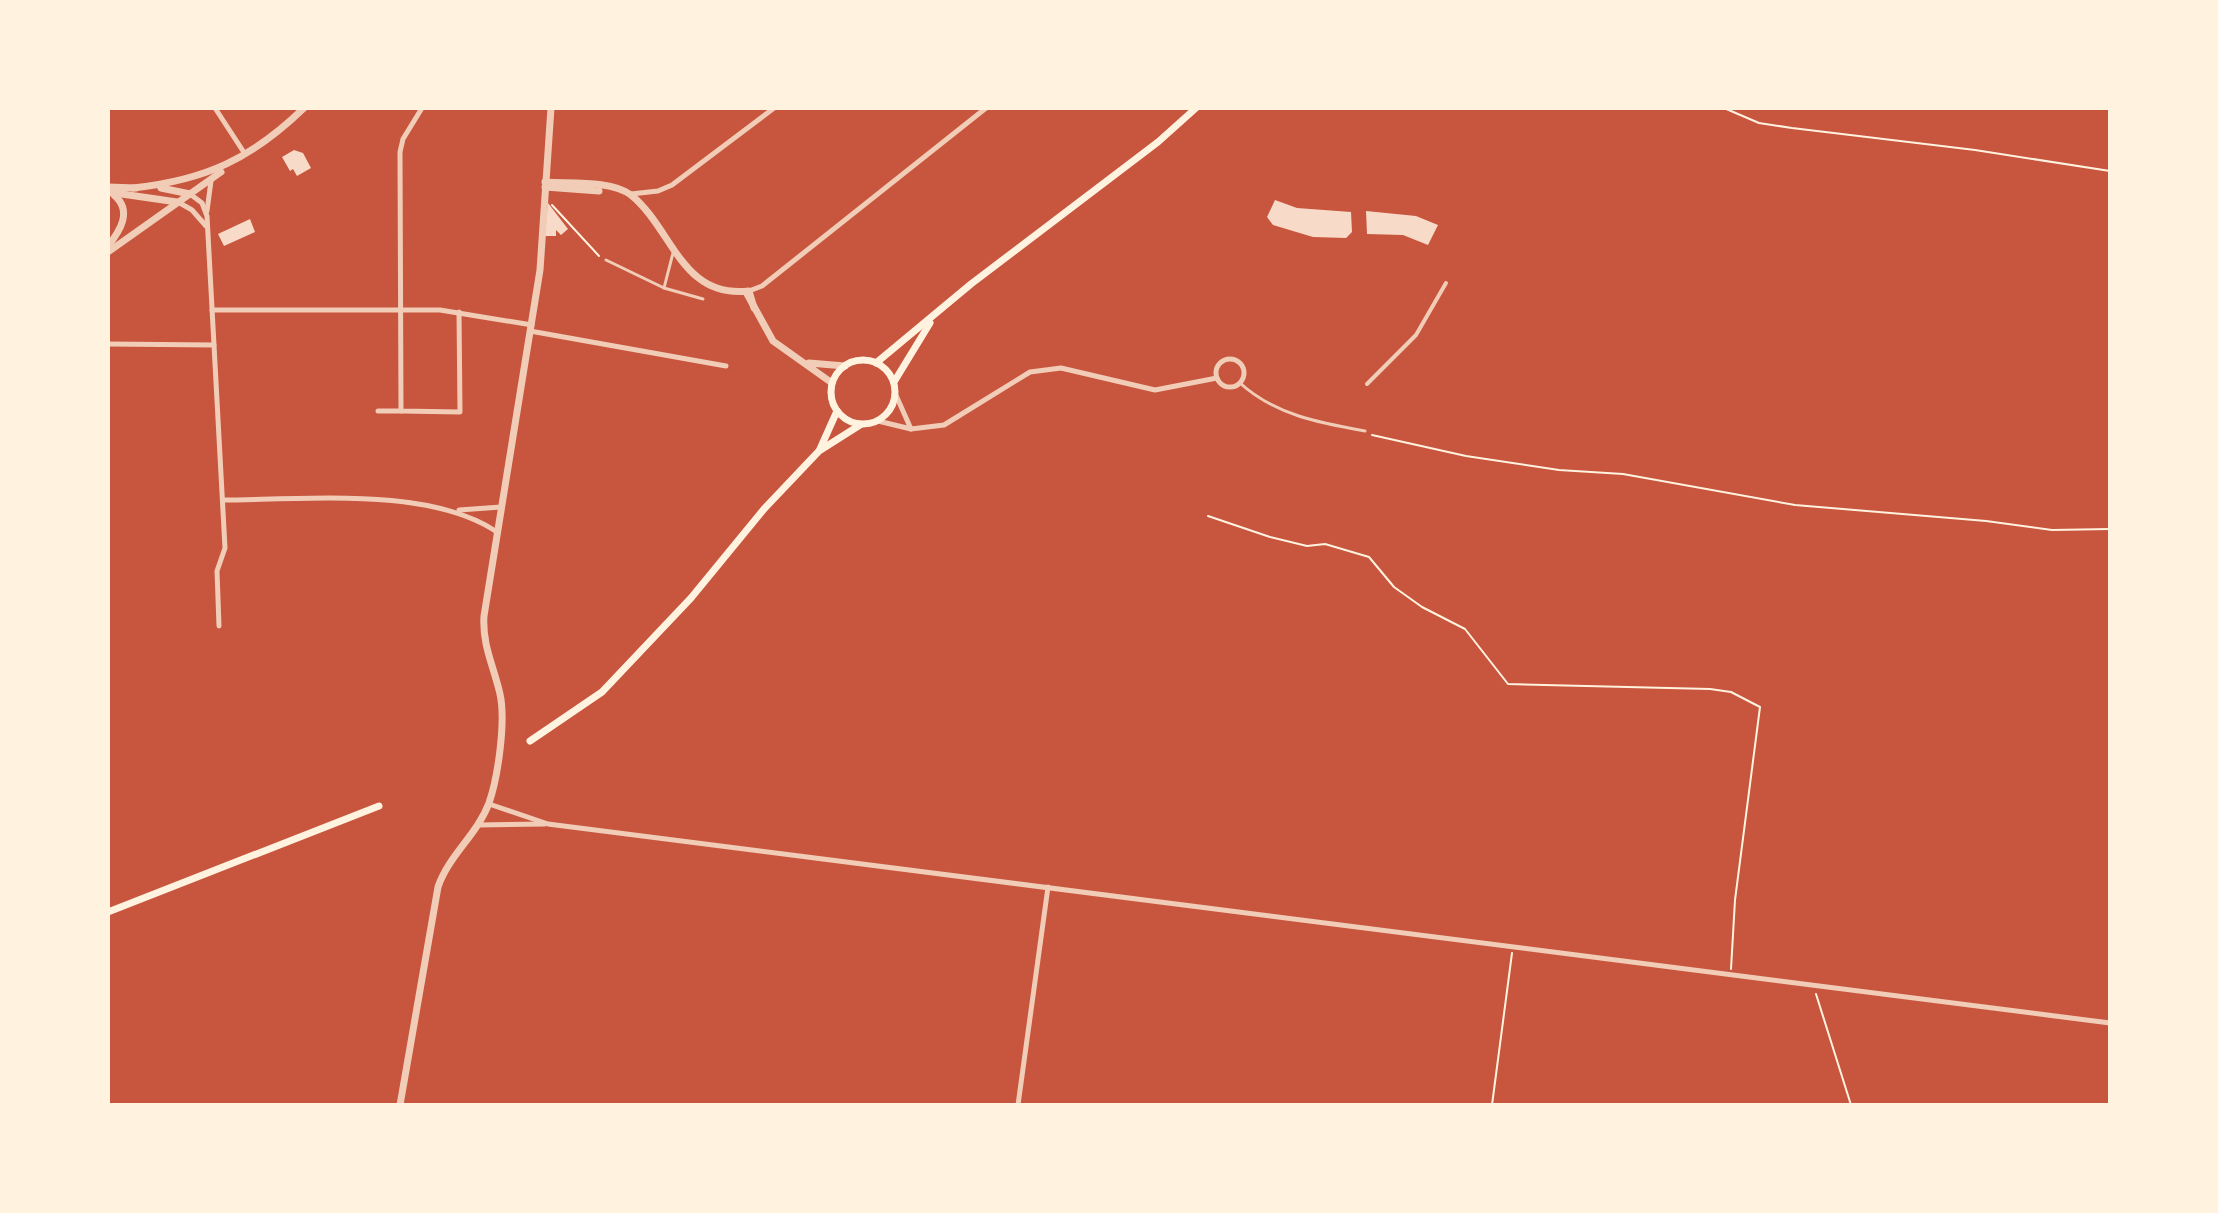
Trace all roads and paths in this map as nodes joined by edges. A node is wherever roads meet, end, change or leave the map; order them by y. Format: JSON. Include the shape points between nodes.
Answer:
{"nodes":[{"id":1,"x":215,"y":108,"type":"edge"},
{"id":2,"x":304,"y":108,"type":"edge"},
{"id":3,"x":422,"y":108,"type":"edge"},
{"id":4,"x":551,"y":108,"type":"edge"},
{"id":5,"x":774,"y":108,"type":"edge"},
{"id":6,"x":986,"y":108,"type":"edge"},
{"id":7,"x":1196,"y":108,"type":"edge"},
{"id":8,"x":1724,"y":108,"type":"edge"},
{"id":9,"x":245,"y":155,"type":"junction"},
{"id":10,"x":233,"y":164,"type":"junction"},
{"id":11,"x":2110,"y":171,"type":"edge"},
{"id":12,"x":212,"y":179,"type":"junction"},
{"id":13,"x":133,"y":188,"type":"junction"},
{"id":14,"x":545,"y":188,"type":"junction"},
{"id":15,"x":108,"y":191,"type":"edge"},
{"id":16,"x":190,"y":194,"type":"junction"},
{"id":17,"x":630,"y":194,"type":"junction"},
{"id":18,"x":178,"y":202,"type":"junction"},
{"id":19,"x":207,"y":216,"type":"junction"},
{"id":20,"x":206,"y":227,"type":"junction"},
{"id":21,"x":108,"y":246,"type":"edge"},
{"id":22,"x":673,"y":251,"type":"junction"},
{"id":23,"x":108,"y":252,"type":"edge"},
{"id":24,"x":606,"y":260,"type":"joint"},
{"id":25,"x":1446,"y":283,"type":"dead end"},
{"id":26,"x":664,"y":288,"type":"junction"},
{"id":27,"x":747,"y":292,"type":"junction"},
{"id":28,"x":703,"y":299,"type":"dead end"},
{"id":29,"x":212,"y":310,"type":"junction"},
{"id":30,"x":400,"y":310,"type":"junction"},
{"id":31,"x":459,"y":312,"type":"junction"},
{"id":32,"x":936,"y":315,"type":"junction"},
{"id":33,"x":531,"y":328,"type":"junction"},
{"id":34,"x":108,"y":344,"type":"edge"},
{"id":35,"x":214,"y":345,"type":"junction"},
{"id":36,"x":809,"y":363,"type":"junction"},
{"id":37,"x":876,"y":363,"type":"junction"},
{"id":38,"x":726,"y":366,"type":"dead end"},
{"id":39,"x":845,"y":366,"type":"junction"},
{"id":40,"x":1217,"y":378,"type":"junction"},
{"id":41,"x":894,"y":382,"type":"junction"},
{"id":42,"x":832,"y":383,"type":"junction"},
{"id":43,"x":1240,"y":383,"type":"junction"},
{"id":44,"x":1367,"y":384,"type":"dead end"},
{"id":45,"x":895,"y":393,"type":"junction"},
{"id":46,"x":378,"y":411,"type":"dead end"},
{"id":47,"x":401,"y":411,"type":"junction"},
{"id":48,"x":837,"y":411,"type":"junction"},
{"id":49,"x":878,"y":421,"type":"junction"},
{"id":50,"x":860,"y":425,"type":"junction"},
{"id":51,"x":911,"y":429,"type":"junction"},
{"id":52,"x":1365,"y":431,"type":"joint"},
{"id":53,"x":819,"y":451,"type":"junction"},
{"id":54,"x":223,"y":500,"type":"junction"},
{"id":55,"x":501,"y":507,"type":"junction"},
{"id":56,"x":454,"y":510,"type":"junction"},
{"id":57,"x":1208,"y":516,"type":"dead end"},
{"id":58,"x":2110,"y":529,"type":"edge"},
{"id":59,"x":497,"y":532,"type":"junction"},
{"id":60,"x":219,"y":626,"type":"dead end"},
{"id":61,"x":530,"y":741,"type":"dead end"},
{"id":62,"x":489,"y":804,"type":"junction"},
{"id":63,"x":379,"y":806,"type":"dead end"},
{"id":64,"x":548,"y":824,"type":"junction"},
{"id":65,"x":478,"y":825,"type":"junction"},
{"id":66,"x":1048,"y":887,"type":"junction"},
{"id":67,"x":108,"y":912,"type":"edge"},
{"id":68,"x":1512,"y":948,"type":"junction"},
{"id":69,"x":1731,"y":975,"type":"junction"},
{"id":70,"x":1813,"y":985,"type":"junction"},
{"id":71,"x":2110,"y":1023,"type":"edge"},
{"id":72,"x":400,"y":1105,"type":"edge"},
{"id":73,"x":1018,"y":1105,"type":"edge"},
{"id":74,"x":1492,"y":1105,"type":"edge"},
{"id":75,"x":1851,"y":1105,"type":"edge"}],
"edges":[{"from":1,"to":9,"type":"street"},
{"from":2,"to":9,"type":"street"},
{"from":3,"to":30,"type":"street","via":[[400,152]]},
{"from":4,"to":14,"type":"street"},
{"from":5,"to":17,"type":"street","via":[[672,185]]},
{"from":6,"to":27,"type":"street","via":[[762,286]]},
{"from":7,"to":32,"type":"main road"},
{"from":8,"to":11,"type":"path","via":[[1781,126]]},
{"from":9,"to":10,"type":"street"},
{"from":10,"to":12,"type":"street"},
{"from":10,"to":13,"type":"street","via":[[178,182]]},
{"from":12,"to":16,"type":"street"},
{"from":12,"to":19,"type":"street"},
{"from":13,"to":15,"type":"street"},
{"from":13,"to":16,"type":"street"},
{"from":14,"to":17,"type":"street"},
{"from":14,"to":24,"type":"path","via":[[590,249]]},
{"from":14,"to":33,"type":"street"},
{"from":15,"to":18,"type":"street"},
{"from":15,"to":21,"type":"street","via":[[121,201],[124,214]]},
{"from":16,"to":18,"type":"street"},
{"from":16,"to":19,"type":"street"},
{"from":17,"to":22,"type":"street"},
{"from":18,"to":20,"type":"street"},
{"from":18,"to":23,"type":"street"},
{"from":19,"to":20,"type":"street"},
{"from":20,"to":29,"type":"street"},
{"from":22,"to":26,"type":"lane"},
{"from":22,"to":27,"type":"street","via":[[701,282]]},
{"from":24,"to":26,"type":"lane"},
{"from":25,"to":44,"type":"street","via":[[1416,335]]},
{"from":26,"to":28,"type":"lane"},
{"from":27,"to":36,"type":"street","via":[[773,341]]},
{"from":29,"to":30,"type":"street"},
{"from":29,"to":35,"type":"street"},
{"from":30,"to":31,"type":"street"},
{"from":30,"to":47,"type":"street"},
{"from":31,"to":33,"type":"street"},
{"from":31,"to":47,"type":"street","via":[[460,412]]},
{"from":32,"to":37,"type":"main road"},
{"from":32,"to":41,"type":"main road"},
{"from":33,"to":38,"type":"street"},
{"from":33,"to":55,"type":"street"},
{"from":34,"to":35,"type":"street"},
{"from":35,"to":54,"type":"street"},
{"from":36,"to":39,"type":"street"},
{"from":36,"to":42,"type":"street"},
{"from":37,"to":39,"type":"main road","via":[[860,360]]},
{"from":37,"to":41,"type":"main road"},
{"from":39,"to":42,"type":"main road"},
{"from":40,"to":43,"type":"street","via":[[1227,387]]},
{"from":40,"to":43,"type":"street","via":[[1219,365],[1231,359],[1242,366]]},
{"from":40,"to":51,"type":"street","via":[[1155,390],[1061,368],[1019,376],[944,425]]},
{"from":41,"to":45,"type":"main road"},
{"from":42,"to":48,"type":"main road"},
{"from":43,"to":52,"type":"lane","via":[[1271,406],[1301,418]]},
{"from":45,"to":49,"type":"main road","via":[[889,412]]},
{"from":45,"to":51,"type":"street"},
{"from":46,"to":47,"type":"street"},
{"from":48,"to":50,"type":"main road"},
{"from":48,"to":53,"type":"main road"},
{"from":49,"to":50,"type":"main road"},
{"from":49,"to":51,"type":"street"},
{"from":50,"to":53,"type":"main road"},
{"from":52,"to":58,"type":"path","via":[[1378,439],[1497,461],[1623,474],[1746,499],[2052,530]]},
{"from":53,"to":61,"type":"main road","via":[[631,664],[587,705]]},
{"from":54,"to":56,"type":"street","via":[[396,501]]},
{"from":54,"to":60,"type":"street"},
{"from":55,"to":56,"type":"street"},
{"from":55,"to":59,"type":"street"},
{"from":56,"to":59,"type":"street"},
{"from":57,"to":69,"type":"path","via":[[1270,537],[1307,546],[1325,544],[1369,557],[1394,587],[1465,629],[1508,684],[1710,689],[1731,692],[1760,707],[1735,900]]},
{"from":59,"to":62,"type":"street","via":[[483,628],[502,707]]},
{"from":62,"to":64,"type":"street"},
{"from":62,"to":65,"type":"street"},
{"from":63,"to":67,"type":"main road"},
{"from":64,"to":65,"type":"street"},
{"from":64,"to":66,"type":"street"},
{"from":65,"to":72,"type":"street","via":[[447,864],[436,894]]},
{"from":66,"to":68,"type":"street"},
{"from":66,"to":73,"type":"street"},
{"from":68,"to":69,"type":"street"},
{"from":68,"to":74,"type":"path"},
{"from":69,"to":70,"type":"street"},
{"from":70,"to":71,"type":"street"},
{"from":70,"to":75,"type":"path"}]}
